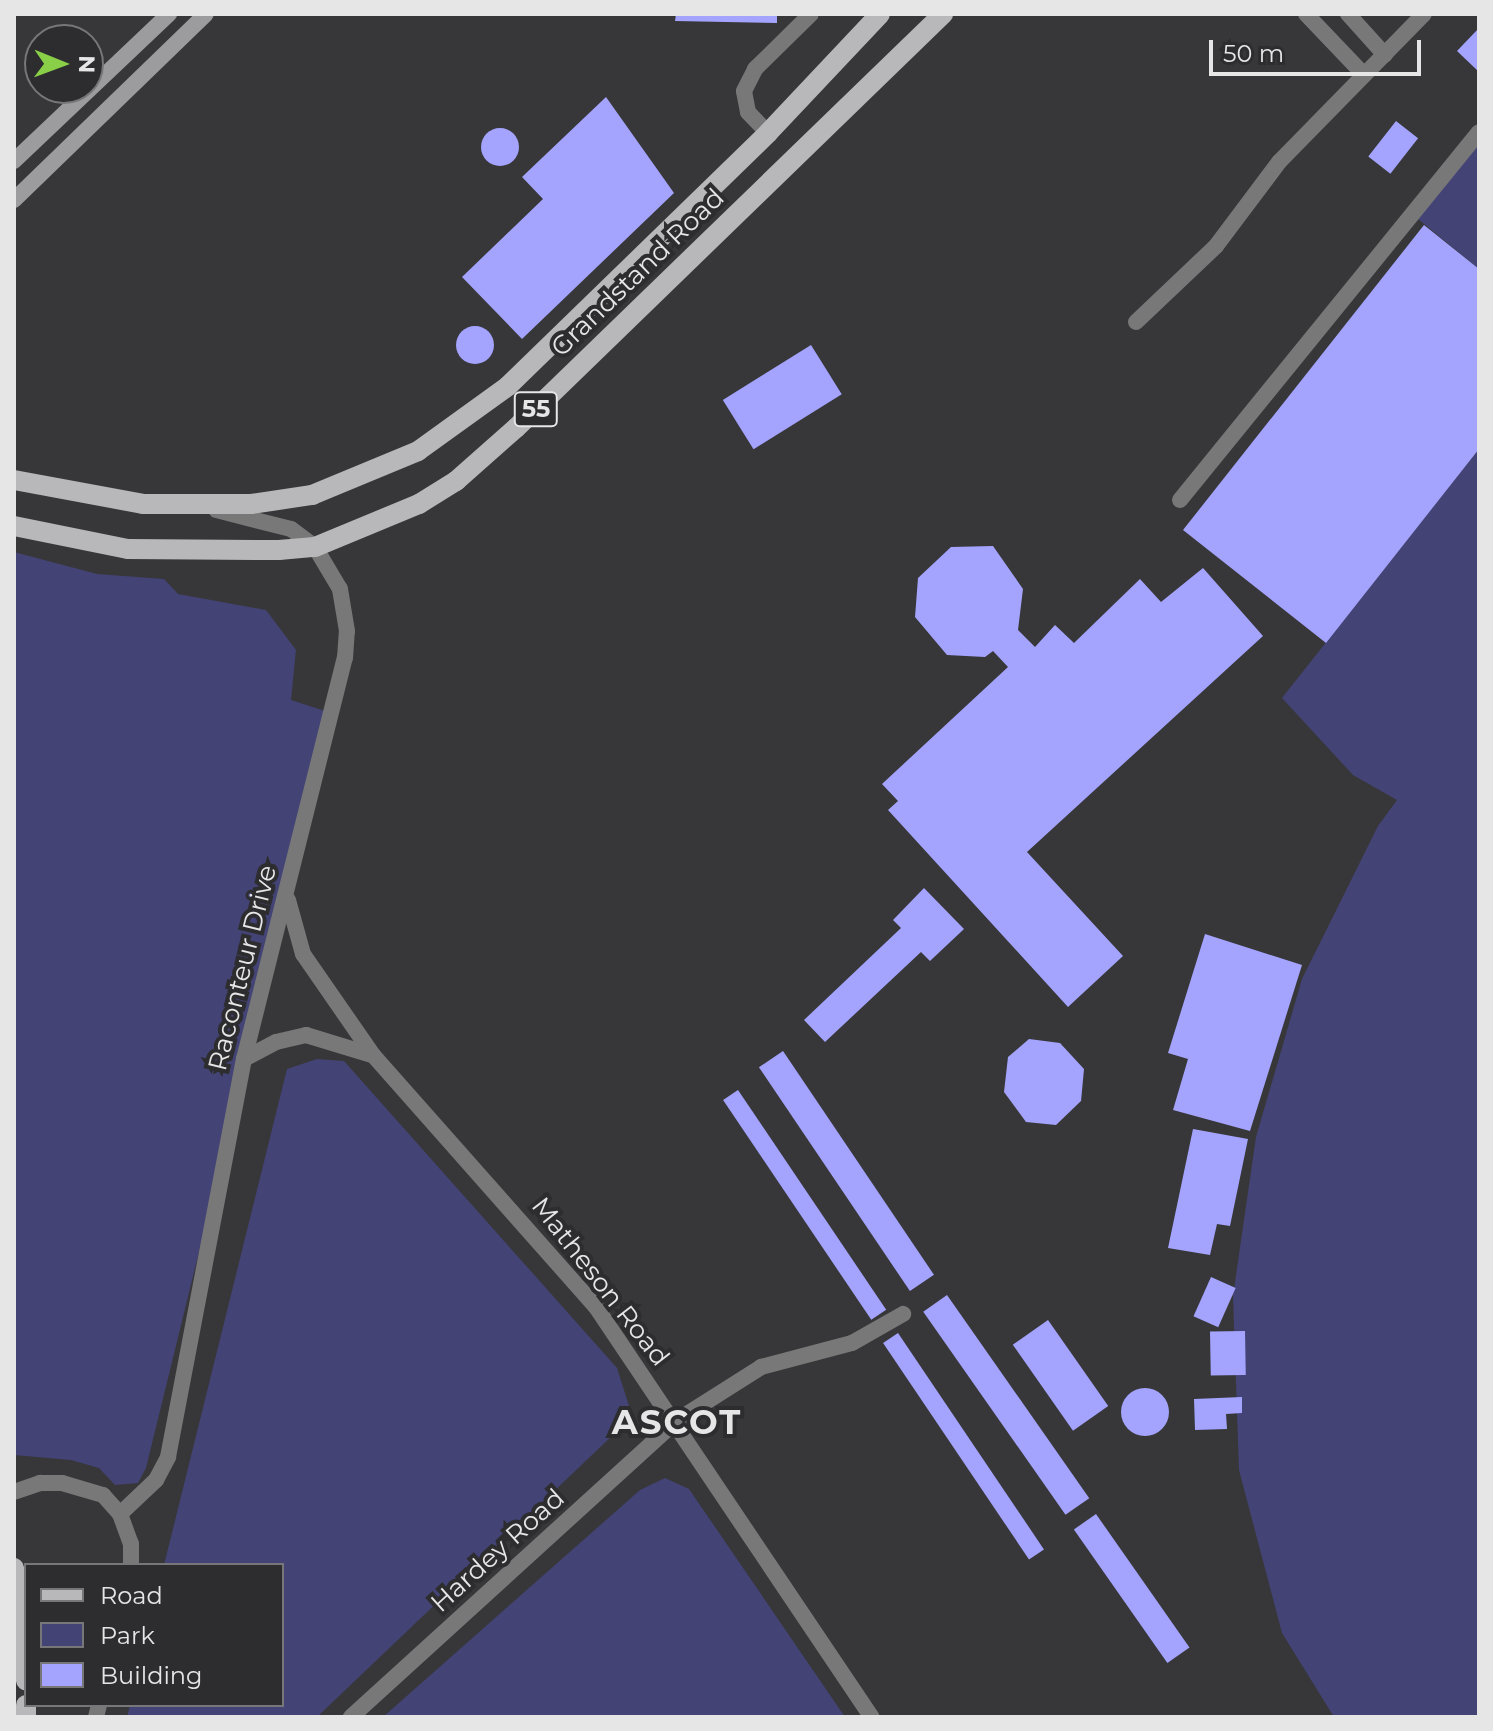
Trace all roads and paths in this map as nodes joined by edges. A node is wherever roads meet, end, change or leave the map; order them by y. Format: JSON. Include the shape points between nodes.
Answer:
{"nodes":[{"id":1,"x":169,"y":14,"type":"edge"},
{"id":2,"x":206,"y":14,"type":"edge"},
{"id":3,"x":811,"y":14,"type":"edge"},
{"id":4,"x":880,"y":14,"type":"edge"},
{"id":5,"x":943,"y":14,"type":"edge"},
{"id":6,"x":1306,"y":14,"type":"edge"},
{"id":7,"x":1348,"y":14,"type":"edge"},
{"id":8,"x":1424,"y":14,"type":"edge"},
{"id":9,"x":1385,"y":55,"type":"junction"},
{"id":10,"x":1364,"y":75,"type":"junction"},
{"id":11,"x":1479,"y":132,"type":"edge"},
{"id":12,"x":768,"y":133,"type":"junction"},
{"id":13,"x":14,"y":161,"type":"edge"},
{"id":14,"x":14,"y":200,"type":"edge"},
{"id":15,"x":1136,"y":322,"type":"dead end"},
{"id":16,"x":14,"y":480,"type":"edge"},
{"id":17,"x":1180,"y":500,"type":"dead end"},
{"id":18,"x":198,"y":507,"type":"junction"},
{"id":19,"x":14,"y":526,"type":"edge"},
{"id":20,"x":315,"y":547,"type":"junction"},
{"id":21,"x":287,"y":890,"type":"junction"},
{"id":22,"x":373,"y":1055,"type":"junction"},
{"id":23,"x":244,"y":1059,"type":"junction"},
{"id":24,"x":903,"y":1314,"type":"dead end"},
{"id":25,"x":676,"y":1421,"type":"junction"},
{"id":26,"x":14,"y":1492,"type":"edge"},
{"id":27,"x":120,"y":1514,"type":"junction"},
{"id":28,"x":131,"y":1563,"type":"edge"},
{"id":29,"x":14,"y":1568,"type":"edge"},
{"id":30,"x":24,"y":1661,"type":"edge"},
{"id":31,"x":351,"y":1717,"type":"edge"},
{"id":32,"x":871,"y":1717,"type":"edge"}],
"edges":[{"from":1,"to":13,"type":"street"},
{"from":2,"to":14,"type":"street"},
{"from":3,"to":12,"type":"street","via":[[755,69],[744,91],[748,112]]},
{"from":4,"to":12,"type":"main road","name":"Grandstand Road","number":"55"},
{"from":5,"to":20,"type":"main road","name":"Grandstand Road","number":"55","via":[[456,481],[381,524]]},
{"from":6,"to":10,"type":"street"},
{"from":7,"to":9,"type":"street"},
{"from":8,"to":9,"type":"street"},
{"from":9,"to":10,"type":"street"},
{"from":10,"to":15,"type":"street","via":[[1279,162],[1216,246]]},
{"from":11,"to":17,"type":"street"},
{"from":12,"to":18,"type":"main road","name":"Grandstand Road","number":"55","via":[[466,421],[418,451],[312,495]]},
{"from":16,"to":18,"type":"main road","name":"Grandstand Road","number":"55","via":[[143,504]]},
{"from":18,"to":20,"type":"street","name":"Raconteur Drive","via":[[291,529]]},
{"from":19,"to":20,"type":"main road","name":"Grandstand Road","number":"55","via":[[128,549],[204,553]]},
{"from":20,"to":21,"type":"street","name":"Raconteur Drive","via":[[340,589],[347,631]]},
{"from":21,"to":22,"type":"street","name":"Matheson Road","via":[[303,954]]},
{"from":21,"to":23,"type":"street","name":"Raconteur Drive"},
{"from":22,"to":23,"type":"street","via":[[306,1035],[276,1042]]},
{"from":22,"to":25,"type":"street","name":"Matheson Road","via":[[596,1307]]},
{"from":23,"to":27,"type":"street","name":"Raconteur Drive","via":[[189,1323],[168,1457],[156,1480]]},
{"from":24,"to":25,"type":"street","name":"Hardey Road","via":[[852,1343],[761,1367]]},
{"from":25,"to":31,"type":"street","name":"Hardey Road"},
{"from":25,"to":32,"type":"street","name":"Matheson Road"},
{"from":26,"to":27,"type":"street","via":[[40,1483],[87,1486]]},
{"from":27,"to":28,"type":"street","via":[[131,1544]]},
{"from":29,"to":30,"type":"main road"}]}
